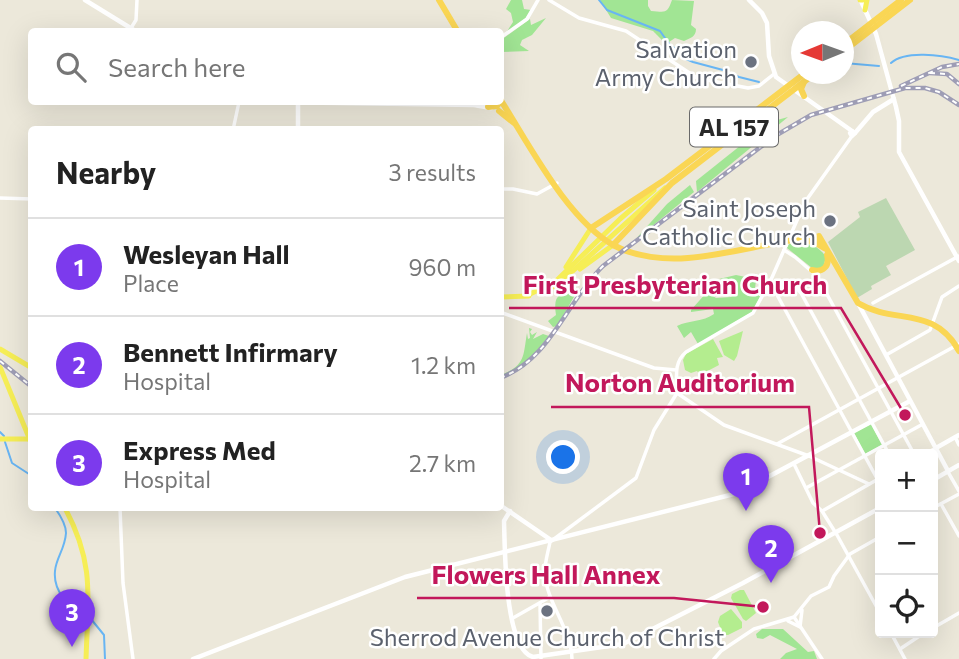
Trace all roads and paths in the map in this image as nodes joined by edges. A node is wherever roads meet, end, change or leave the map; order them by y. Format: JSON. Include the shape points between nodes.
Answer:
{"nodes":[{"id":1,"x":85,"y":0,"type":"edge"},
{"id":2,"x":137,"y":0,"type":"edge"},
{"id":3,"x":441,"y":0,"type":"edge"},
{"id":4,"x":538,"y":0,"type":"edge"},
{"id":5,"x":549,"y":0,"type":"edge"},
{"id":6,"x":749,"y":0,"type":"edge"},
{"id":7,"x":863,"y":0,"type":"edge"},
{"id":8,"x":893,"y":0,"type":"edge"},
{"id":9,"x":903,"y":1,"type":"edge"},
{"id":10,"x":887,"y":10,"type":"junction"},
{"id":11,"x":867,"y":13,"type":"joint"},
{"id":12,"x":131,"y":28,"type":"joint"},
{"id":13,"x":458,"y":28,"type":"edge"},
{"id":14,"x":504,"y":35,"type":"edge"},
{"id":15,"x":854,"y":36,"type":"edge"},
{"id":16,"x":854,"y":43,"type":"edge"},
{"id":17,"x":776,"y":77,"type":"junction"},
{"id":18,"x":796,"y":84,"type":"edge"},
{"id":19,"x":802,"y":84,"type":"edge"},
{"id":20,"x":791,"y":88,"type":"junction"},
{"id":21,"x":779,"y":93,"type":"junction"},
{"id":22,"x":804,"y":96,"type":"junction"},
{"id":23,"x":894,"y":100,"type":"junction"},
{"id":24,"x":504,"y":101,"type":"edge"},
{"id":25,"x":238,"y":105,"type":"edge"},
{"id":26,"x":298,"y":105,"type":"edge"},
{"id":27,"x":393,"y":105,"type":"edge"},
{"id":28,"x":498,"y":105,"type":"edge"},
{"id":29,"x":504,"y":105,"type":"edge"},
{"id":30,"x":488,"y":107,"type":"junction"},
{"id":31,"x":499,"y":111,"type":"junction"},
{"id":32,"x":510,"y":112,"type":"junction"},
{"id":33,"x":517,"y":125,"type":"junction"},
{"id":34,"x":234,"y":126,"type":"edge"},
{"id":35,"x":298,"y":126,"type":"edge"},
{"id":36,"x":853,"y":132,"type":"junction"},
{"id":37,"x":683,"y":170,"type":"junction"},
{"id":38,"x":671,"y":179,"type":"junction"},
{"id":39,"x":556,"y":184,"type":"junction"},
{"id":40,"x":504,"y":190,"type":"edge"},
{"id":41,"x":0,"y":198,"type":"edge"},
{"id":42,"x":28,"y":199,"type":"edge"},
{"id":43,"x":587,"y":220,"type":"junction"},
{"id":44,"x":601,"y":220,"type":"junction"},
{"id":45,"x":593,"y":227,"type":"junction"},
{"id":46,"x":586,"y":236,"type":"junction"},
{"id":47,"x":814,"y":242,"type":"junction"},
{"id":48,"x":600,"y":243,"type":"junction"},
{"id":49,"x":787,"y":244,"type":"junction"},
{"id":50,"x":617,"y":245,"type":"junction"},
{"id":51,"x":958,"y":258,"type":"edge"},
{"id":52,"x":816,"y":272,"type":"junction"},
{"id":53,"x":770,"y":282,"type":"junction"},
{"id":54,"x":555,"y":286,"type":"junction"},
{"id":55,"x":959,"y":286,"type":"edge"},
{"id":56,"x":801,"y":293,"type":"dead end"},
{"id":57,"x":852,"y":294,"type":"junction"},
{"id":58,"x":525,"y":296,"type":"junction"},
{"id":59,"x":504,"y":297,"type":"edge"},
{"id":60,"x":858,"y":303,"type":"junction"},
{"id":61,"x":875,"y":305,"type":"junction"},
{"id":62,"x":504,"y":314,"type":"edge"},
{"id":63,"x":865,"y":318,"type":"junction"},
{"id":64,"x":933,"y":323,"type":"junction"},
{"id":65,"x":958,"y":347,"type":"edge"},
{"id":66,"x":2,"y":352,"type":"edge"},
{"id":67,"x":885,"y":355,"type":"junction"},
{"id":68,"x":28,"y":366,"type":"edge"},
{"id":69,"x":0,"y":367,"type":"edge"},
{"id":70,"x":676,"y":370,"type":"junction"},
{"id":71,"x":897,"y":378,"type":"junction"},
{"id":72,"x":878,"y":388,"type":"junction"},
{"id":73,"x":677,"y":394,"type":"junction"},
{"id":74,"x":859,"y":399,"type":"junction"},
{"id":75,"x":910,"y":401,"type":"junction"},
{"id":76,"x":840,"y":409,"type":"junction"},
{"id":77,"x":891,"y":411,"type":"junction"},
{"id":78,"x":21,"y":422,"type":"junction"},
{"id":79,"x":872,"y":422,"type":"junction"},
{"id":80,"x":922,"y":424,"type":"junction"},
{"id":81,"x":852,"y":432,"type":"junction"},
{"id":82,"x":28,"y":435,"type":"edge"},
{"id":83,"x":904,"y":435,"type":"junction"},
{"id":84,"x":957,"y":436,"type":"edge"},
{"id":85,"x":0,"y":439,"type":"edge"},
{"id":86,"x":14,"y":439,"type":"junction"},
{"id":87,"x":28,"y":441,"type":"edge"},
{"id":88,"x":777,"y":444,"type":"junction"},
{"id":89,"x":959,"y":444,"type":"edge"},
{"id":90,"x":884,"y":446,"type":"junction"},
{"id":91,"x":936,"y":448,"type":"junction"},
{"id":92,"x":886,"y":449,"type":"edge"},
{"id":93,"x":911,"y":449,"type":"edge"},
{"id":94,"x":808,"y":456,"type":"junction"},
{"id":95,"x":865,"y":456,"type":"junction"},
{"id":96,"x":794,"y":464,"type":"junction"},
{"id":97,"x":959,"y":465,"type":"edge"},
{"id":98,"x":839,"y":470,"type":"junction"},
{"id":99,"x":948,"y":471,"type":"junction"},
{"id":100,"x":875,"y":474,"type":"edge"},
{"id":101,"x":938,"y":477,"type":"edge"},
{"id":102,"x":875,"y":482,"type":"edge"},
{"id":103,"x":869,"y":484,"type":"junction"},
{"id":104,"x":806,"y":488,"type":"junction"},
{"id":105,"x":959,"y":493,"type":"edge"},
{"id":106,"x":941,"y":504,"type":"junction"},
{"id":107,"x":938,"y":506,"type":"edge"},
{"id":108,"x":504,"y":507,"type":"edge"},
{"id":109,"x":823,"y":509,"type":"junction"},
{"id":110,"x":66,"y":511,"type":"edge"},
{"id":111,"x":120,"y":511,"type":"edge"},
{"id":112,"x":510,"y":511,"type":"junction"},
{"id":113,"x":875,"y":511,"type":"edge"},
{"id":114,"x":835,"y":533,"type":"junction"},
{"id":115,"x":560,"y":537,"type":"junction"},
{"id":116,"x":959,"y":537,"type":"edge"},
{"id":117,"x":552,"y":540,"type":"junction"},
{"id":118,"x":875,"y":540,"type":"edge"},
{"id":119,"x":506,"y":552,"type":"junction"},
{"id":120,"x":849,"y":555,"type":"junction"},
{"id":121,"x":550,"y":597,"type":"junction"},
{"id":122,"x":540,"y":603,"type":"junction"},
{"id":123,"x":875,"y":604,"type":"edge"},
{"id":124,"x":803,"y":606,"type":"junction"},
{"id":125,"x":959,"y":613,"type":"edge"},
{"id":126,"x":794,"y":617,"type":"junction"},
{"id":127,"x":510,"y":619,"type":"junction"},
{"id":128,"x":786,"y":621,"type":"junction"},
{"id":129,"x":938,"y":625,"type":"edge"},
{"id":130,"x":800,"y":627,"type":"junction"},
{"id":131,"x":894,"y":638,"type":"edge"},
{"id":132,"x":916,"y":638,"type":"edge"},
{"id":133,"x":900,"y":649,"type":"junction"},
{"id":134,"x":572,"y":656,"type":"edge"},
{"id":135,"x":539,"y":658,"type":"edge"},
{"id":136,"x":86,"y":659,"type":"edge"},
{"id":137,"x":133,"y":659,"type":"edge"},
{"id":138,"x":193,"y":659,"type":"edge"},
{"id":139,"x":714,"y":659,"type":"edge"},
{"id":140,"x":821,"y":659,"type":"edge"},
{"id":141,"x":905,"y":659,"type":"edge"}],
"edges":[{"from":1,"to":12,"type":"main road"},
{"from":2,"to":12,"type":"street"},
{"from":3,"to":13,"type":"highway"},
{"from":4,"to":14,"type":"street","via":[[527,19]]},
{"from":5,"to":17,"type":"street","via":[[579,18],[628,32],[697,78],[748,88]]},
{"from":6,"to":17,"type":"main road","via":[[767,23]]},
{"from":7,"to":11,"type":"main road"},
{"from":8,"to":10,"type":"highway"},
{"from":9,"to":10,"type":"highway"},
{"from":9,"to":16,"type":"highway"},
{"from":10,"to":15,"type":"highway"},
{"from":11,"to":23,"type":"main road"},
{"from":17,"to":20,"type":"main road"},
{"from":17,"to":21,"type":"highway","via":[[782,88]]},
{"from":18,"to":20,"type":"highway","number":"AL 157"},
{"from":19,"to":22,"type":"highway"},
{"from":20,"to":21,"type":"highway","number":"AL 157"},
{"from":20,"to":22,"type":"main road"},
{"from":20,"to":37,"type":"highway","number":"AL 157"},
{"from":21,"to":37,"type":"highway","number":"AL 157"},
{"from":22,"to":36,"type":"main road"},
{"from":23,"to":36,"type":"main road","via":[[874,110]]},
{"from":23,"to":51,"type":"main road","via":[[899,152]]},
{"from":24,"to":32,"type":"highway"},
{"from":25,"to":34,"type":"street"},
{"from":26,"to":35,"type":"main road"},
{"from":27,"to":30,"type":"main road"},
{"from":28,"to":30,"type":"highway"},
{"from":29,"to":32,"type":"highway"},
{"from":30,"to":31,"type":"main road"},
{"from":31,"to":32,"type":"main road"},
{"from":31,"to":33,"type":"highway"},
{"from":32,"to":33,"type":"highway"},
{"from":32,"to":39,"type":"highway"},
{"from":33,"to":39,"type":"highway"},
{"from":36,"to":49,"type":"street","via":[[801,213]]},
{"from":37,"to":38,"type":"highway","number":"AL 157"},
{"from":38,"to":44,"type":"highway"},
{"from":38,"to":48,"type":"main road","number":"AL 157"},
{"from":38,"to":50,"type":"highway"},
{"from":39,"to":40,"type":"street","via":[[537,194]]},
{"from":39,"to":43,"type":"highway"},
{"from":41,"to":42,"type":"street"},
{"from":43,"to":44,"type":"highway"},
{"from":43,"to":45,"type":"highway"},
{"from":43,"to":46,"type":"main road"},
{"from":44,"to":45,"type":"highway"},
{"from":45,"to":46,"type":"main road"},
{"from":45,"to":50,"type":"highway"},
{"from":46,"to":58,"type":"main road","via":[[559,276]]},
{"from":47,"to":49,"type":"highway"},
{"from":47,"to":52,"type":"highway","via":[[828,257],[826,267]]},
{"from":47,"to":57,"type":"highway","via":[[819,236]]},
{"from":48,"to":54,"type":"main road","number":"AL 157"},
{"from":48,"to":58,"type":"main road","number":"AL 157","via":[[555,282]]},
{"from":49,"to":50,"type":"highway","via":[[689,258],[646,255]]},
{"from":49,"to":52,"type":"street"},
{"from":49,"to":53,"type":"street"},
{"from":50,"to":54,"type":"main road"},
{"from":51,"to":61,"type":"street"},
{"from":52,"to":72,"type":"street"},
{"from":53,"to":70,"type":"street","via":[[751,314],[686,352]]},
{"from":53,"to":76,"type":"street"},
{"from":54,"to":58,"type":"main road"},
{"from":55,"to":64,"type":"street","via":[[941,299]]},
{"from":56,"to":74,"type":"street"},
{"from":57,"to":60,"type":"highway"},
{"from":57,"to":63,"type":"main road"},
{"from":58,"to":59,"type":"main road"},
{"from":60,"to":61,"type":"highway"},
{"from":60,"to":63,"type":"main road"},
{"from":61,"to":63,"type":"highway"},
{"from":61,"to":64,"type":"highway"},
{"from":62,"to":70,"type":"street","via":[[654,368]]},
{"from":63,"to":67,"type":"main road"},
{"from":64,"to":65,"type":"highway"},
{"from":64,"to":67,"type":"street","via":[[927,332]]},
{"from":65,"to":71,"type":"street"},
{"from":66,"to":68,"type":"main road"},
{"from":67,"to":71,"type":"main road"},
{"from":69,"to":78,"type":"main road"},
{"from":70,"to":73,"type":"street"},
{"from":71,"to":72,"type":"street"},
{"from":71,"to":75,"type":"main road"},
{"from":72,"to":74,"type":"street"},
{"from":72,"to":77,"type":"street"},
{"from":73,"to":88,"type":"street","via":[[723,425]]},
{"from":73,"to":115,"type":"street","via":[[654,430],[636,478]]},
{"from":74,"to":76,"type":"street"},
{"from":74,"to":79,"type":"street"},
{"from":75,"to":77,"type":"main road"},
{"from":75,"to":80,"type":"main road"},
{"from":76,"to":81,"type":"street"},
{"from":76,"to":88,"type":"street"},
{"from":77,"to":79,"type":"main road"},
{"from":77,"to":83,"type":"street"},
{"from":78,"to":82,"type":"main road"},
{"from":78,"to":86,"type":"main road"},
{"from":79,"to":81,"type":"main road"},
{"from":79,"to":90,"type":"street"},
{"from":80,"to":83,"type":"street"},
{"from":80,"to":91,"type":"main road"},
{"from":81,"to":94,"type":"main road"},
{"from":81,"to":95,"type":"street"},
{"from":83,"to":90,"type":"street"},
{"from":83,"to":93,"type":"street"},
{"from":84,"to":89,"type":"street"},
{"from":84,"to":91,"type":"main road"},
{"from":85,"to":86,"type":"main road"},
{"from":86,"to":87,"type":"main road"},
{"from":88,"to":94,"type":"street"},
{"from":90,"to":92,"type":"street"},
{"from":90,"to":95,"type":"street"},
{"from":91,"to":99,"type":"main road"},
{"from":94,"to":96,"type":"main road"},
{"from":94,"to":98,"type":"street"},
{"from":95,"to":98,"type":"street"},
{"from":95,"to":100,"type":"street"},
{"from":96,"to":104,"type":"street"},
{"from":96,"to":115,"type":"main road","via":[[738,493]]},
{"from":97,"to":99,"type":"main road"},
{"from":98,"to":103,"type":"street"},
{"from":98,"to":104,"type":"street"},
{"from":99,"to":101,"type":"main road"},
{"from":99,"to":105,"type":"street"},
{"from":102,"to":103,"type":"street"},
{"from":103,"to":109,"type":"street"},
{"from":104,"to":109,"type":"street","via":[[815,506]]},
{"from":105,"to":106,"type":"street"},
{"from":106,"to":107,"type":"street"},
{"from":106,"to":116,"type":"street"},
{"from":108,"to":112,"type":"main road"},
{"from":109,"to":114,"type":"street"},
{"from":110,"to":136,"type":"main road","via":[[87,567]]},
{"from":111,"to":137,"type":"street","via":[[123,590]]},
{"from":112,"to":117,"type":"main road"},
{"from":112,"to":119,"type":"main road","via":[[505,519]]},
{"from":113,"to":114,"type":"main road"},
{"from":114,"to":120,"type":"street"},
{"from":114,"to":134,"type":"main road","via":[[623,644]]},
{"from":115,"to":117,"type":"main road"},
{"from":117,"to":119,"type":"main road"},
{"from":117,"to":121,"type":"street","via":[[545,571]]},
{"from":118,"to":120,"type":"street"},
{"from":119,"to":127,"type":"main road"},
{"from":119,"to":138,"type":"main road","via":[[405,577]]},
{"from":120,"to":123,"type":"street"},
{"from":120,"to":124,"type":"street","via":[[829,587]]},
{"from":121,"to":122,"type":"street"},
{"from":121,"to":134,"type":"street","via":[[563,621]]},
{"from":122,"to":127,"type":"street"},
{"from":122,"to":135,"type":"street"},
{"from":124,"to":126,"type":"street"},
{"from":124,"to":130,"type":"street"},
{"from":125,"to":129,"type":"street"},
{"from":126,"to":128,"type":"street"},
{"from":126,"to":130,"type":"street"},
{"from":127,"to":135,"type":"main road","via":[[522,650]]},
{"from":128,"to":130,"type":"street"},
{"from":128,"to":139,"type":"street","via":[[754,629]]},
{"from":130,"to":140,"type":"street"},
{"from":131,"to":133,"type":"street"},
{"from":132,"to":133,"type":"street"},
{"from":133,"to":141,"type":"street"},
{"from":134,"to":135,"type":"main road"}]}
